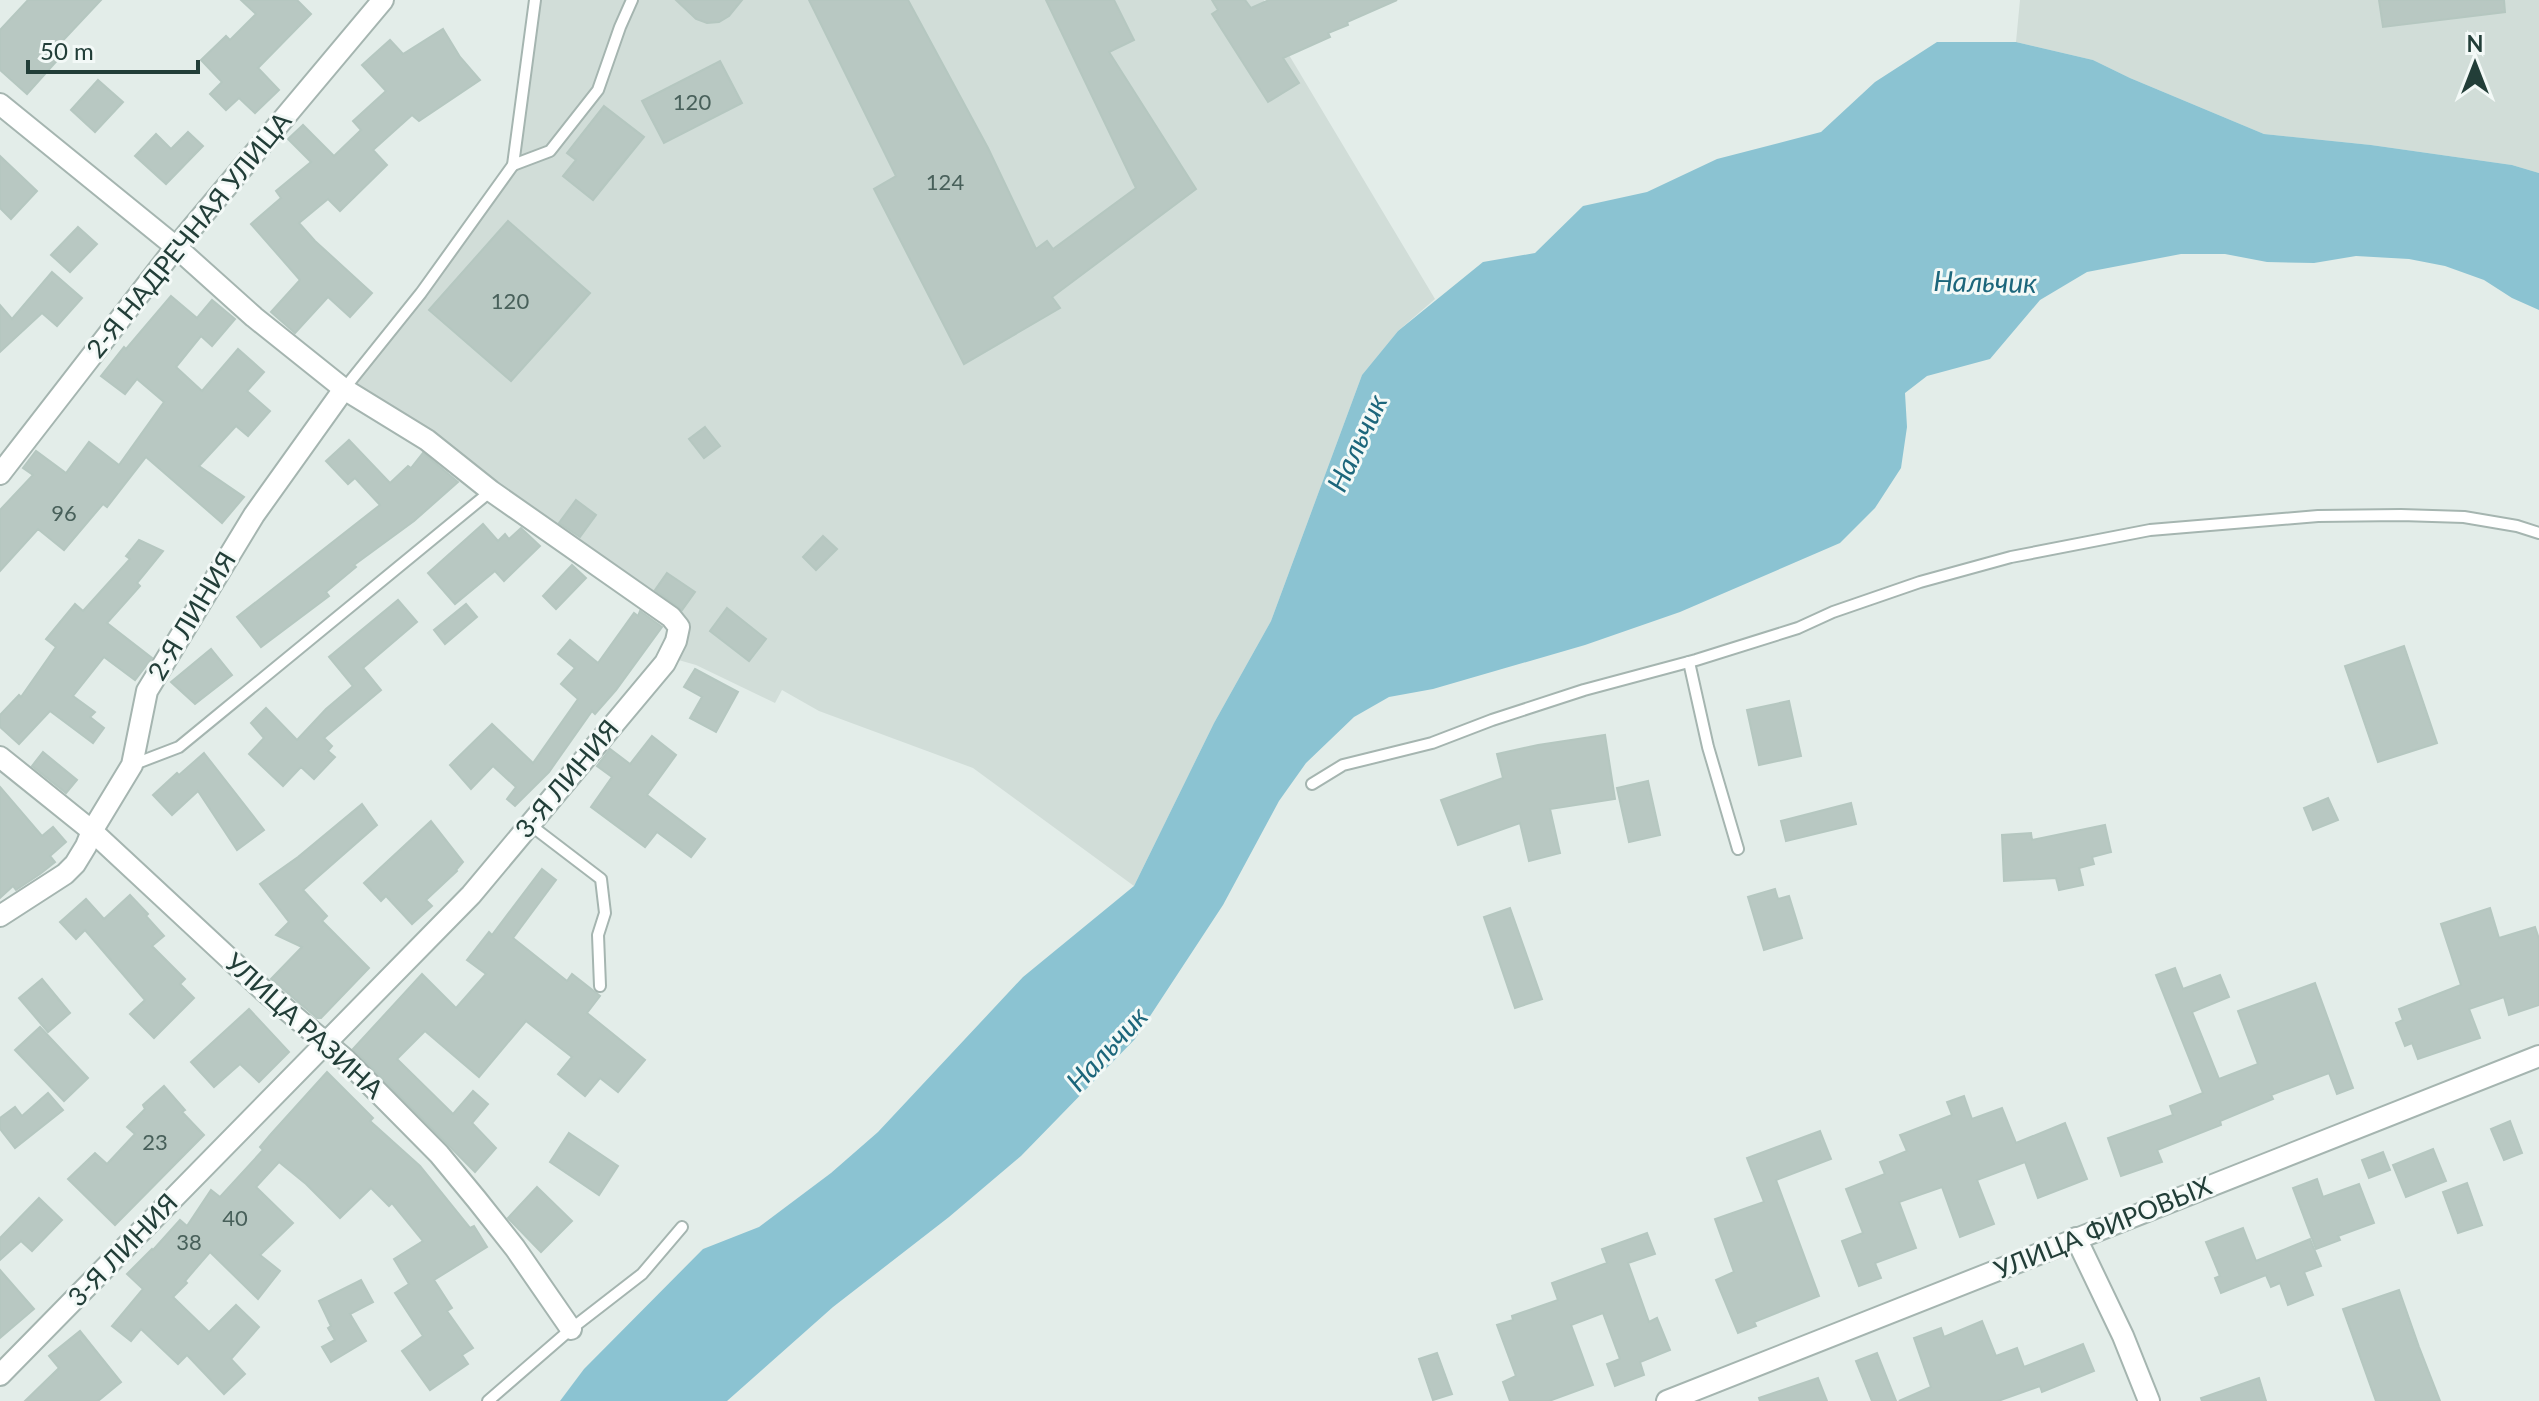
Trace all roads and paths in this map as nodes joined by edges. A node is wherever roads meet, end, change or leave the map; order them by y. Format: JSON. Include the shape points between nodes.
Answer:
{"nodes":[{"id":1,"x":535,"y":0,"type":"edge"},
{"id":2,"x":632,"y":0,"type":"edge"},
{"id":3,"x":381,"y":1,"type":"edge"},
{"id":4,"x":0,"y":104,"type":"edge"},
{"id":5,"x":513,"y":165,"type":"junction"},
{"id":6,"x":176,"y":247,"type":"junction"},
{"id":7,"x":344,"y":389,"type":"junction"},
{"id":8,"x":0,"y":474,"type":"edge"},
{"id":9,"x":491,"y":491,"type":"junction"},
{"id":10,"x":2539,"y":533,"type":"edge"},
{"id":11,"x":1689,"y":662,"type":"junction"},
{"id":12,"x":0,"y":757,"type":"edge"},
{"id":13,"x":132,"y":765,"type":"junction"},
{"id":14,"x":1312,"y":784,"type":"dead end"},
{"id":15,"x":529,"y":824,"type":"junction"},
{"id":16,"x":92,"y":831,"type":"junction"},
{"id":17,"x":1738,"y":849,"type":"dead end"},
{"id":18,"x":0,"y":916,"type":"edge"},
{"id":19,"x":600,"y":986,"type":"dead end"},
{"id":20,"x":326,"y":1042,"type":"junction"},
{"id":21,"x":2539,"y":1056,"type":"edge"},
{"id":22,"x":682,"y":1227,"type":"dead end"},
{"id":23,"x":2076,"y":1238,"type":"junction"},
{"id":24,"x":571,"y":1329,"type":"junction"},
{"id":25,"x":0,"y":1375,"type":"edge"},
{"id":26,"x":488,"y":1401,"type":"edge"},
{"id":27,"x":1667,"y":1401,"type":"edge"},
{"id":28,"x":2149,"y":1401,"type":"edge"}],
"edges":[{"from":1,"to":5,"type":"lane"},
{"from":2,"to":5,"type":"lane","via":[[598,90],[550,151]]},
{"from":3,"to":6,"type":"street","name":"2-Я НАДРЕЧНАЯ УЛИЦА"},
{"from":4,"to":6,"type":"street","name":"3-Я ЛИНИЯ"},
{"from":5,"to":7,"type":"lane"},
{"from":6,"to":7,"type":"street","name":"3-Я ЛИНИЯ"},
{"from":6,"to":8,"type":"street","name":"2-Я НАДРЕЧНАЯ УЛИЦА"},
{"from":7,"to":9,"type":"street","name":"3-Я ЛИНИЯ","via":[[427,440]]},
{"from":7,"to":13,"type":"street","name":"2-Я ЛИНИЯ","via":[[254,515],[147,691]]},
{"from":9,"to":13,"type":"lane","via":[[179,747]]},
{"from":9,"to":15,"type":"street","name":"3-Я ЛИНИЯ","via":[[679,627],[665,663]]},
{"from":10,"to":11,"type":"lane","via":[[2464,517],[2401,515],[2150,530],[2011,557],[1920,582]]},
{"from":11,"to":14,"type":"lane","via":[[1584,690],[1432,743],[1343,765]]},
{"from":11,"to":17,"type":"lane"},
{"from":12,"to":16,"type":"street","name":"УЛИЦА РАЗИНА"},
{"from":13,"to":16,"type":"street","name":"2-Я ЛИНИЯ"},
{"from":15,"to":19,"type":"lane","via":[[601,879],[605,913],[598,935]]},
{"from":15,"to":20,"type":"street","name":"3-Я ЛИНИЯ","via":[[471,895]]},
{"from":16,"to":18,"type":"street","name":"2-Я ЛИНИЯ","via":[[65,874]]},
{"from":16,"to":20,"type":"street","name":"УЛИЦА РАЗИНА"},
{"from":20,"to":24,"type":"street","name":"УЛИЦА РАЗИНА","via":[[439,1154],[515,1248]]},
{"from":20,"to":25,"type":"street","name":"3-Я ЛИНИЯ"},
{"from":21,"to":23,"type":"street","name":"УЛИЦА ФИРОВЫХ"},
{"from":22,"to":24,"type":"lane","via":[[642,1274]]},
{"from":23,"to":27,"type":"street","name":"УЛИЦА ФИРОВЫХ"},
{"from":23,"to":28,"type":"street"},
{"from":24,"to":26,"type":"lane"}]}
